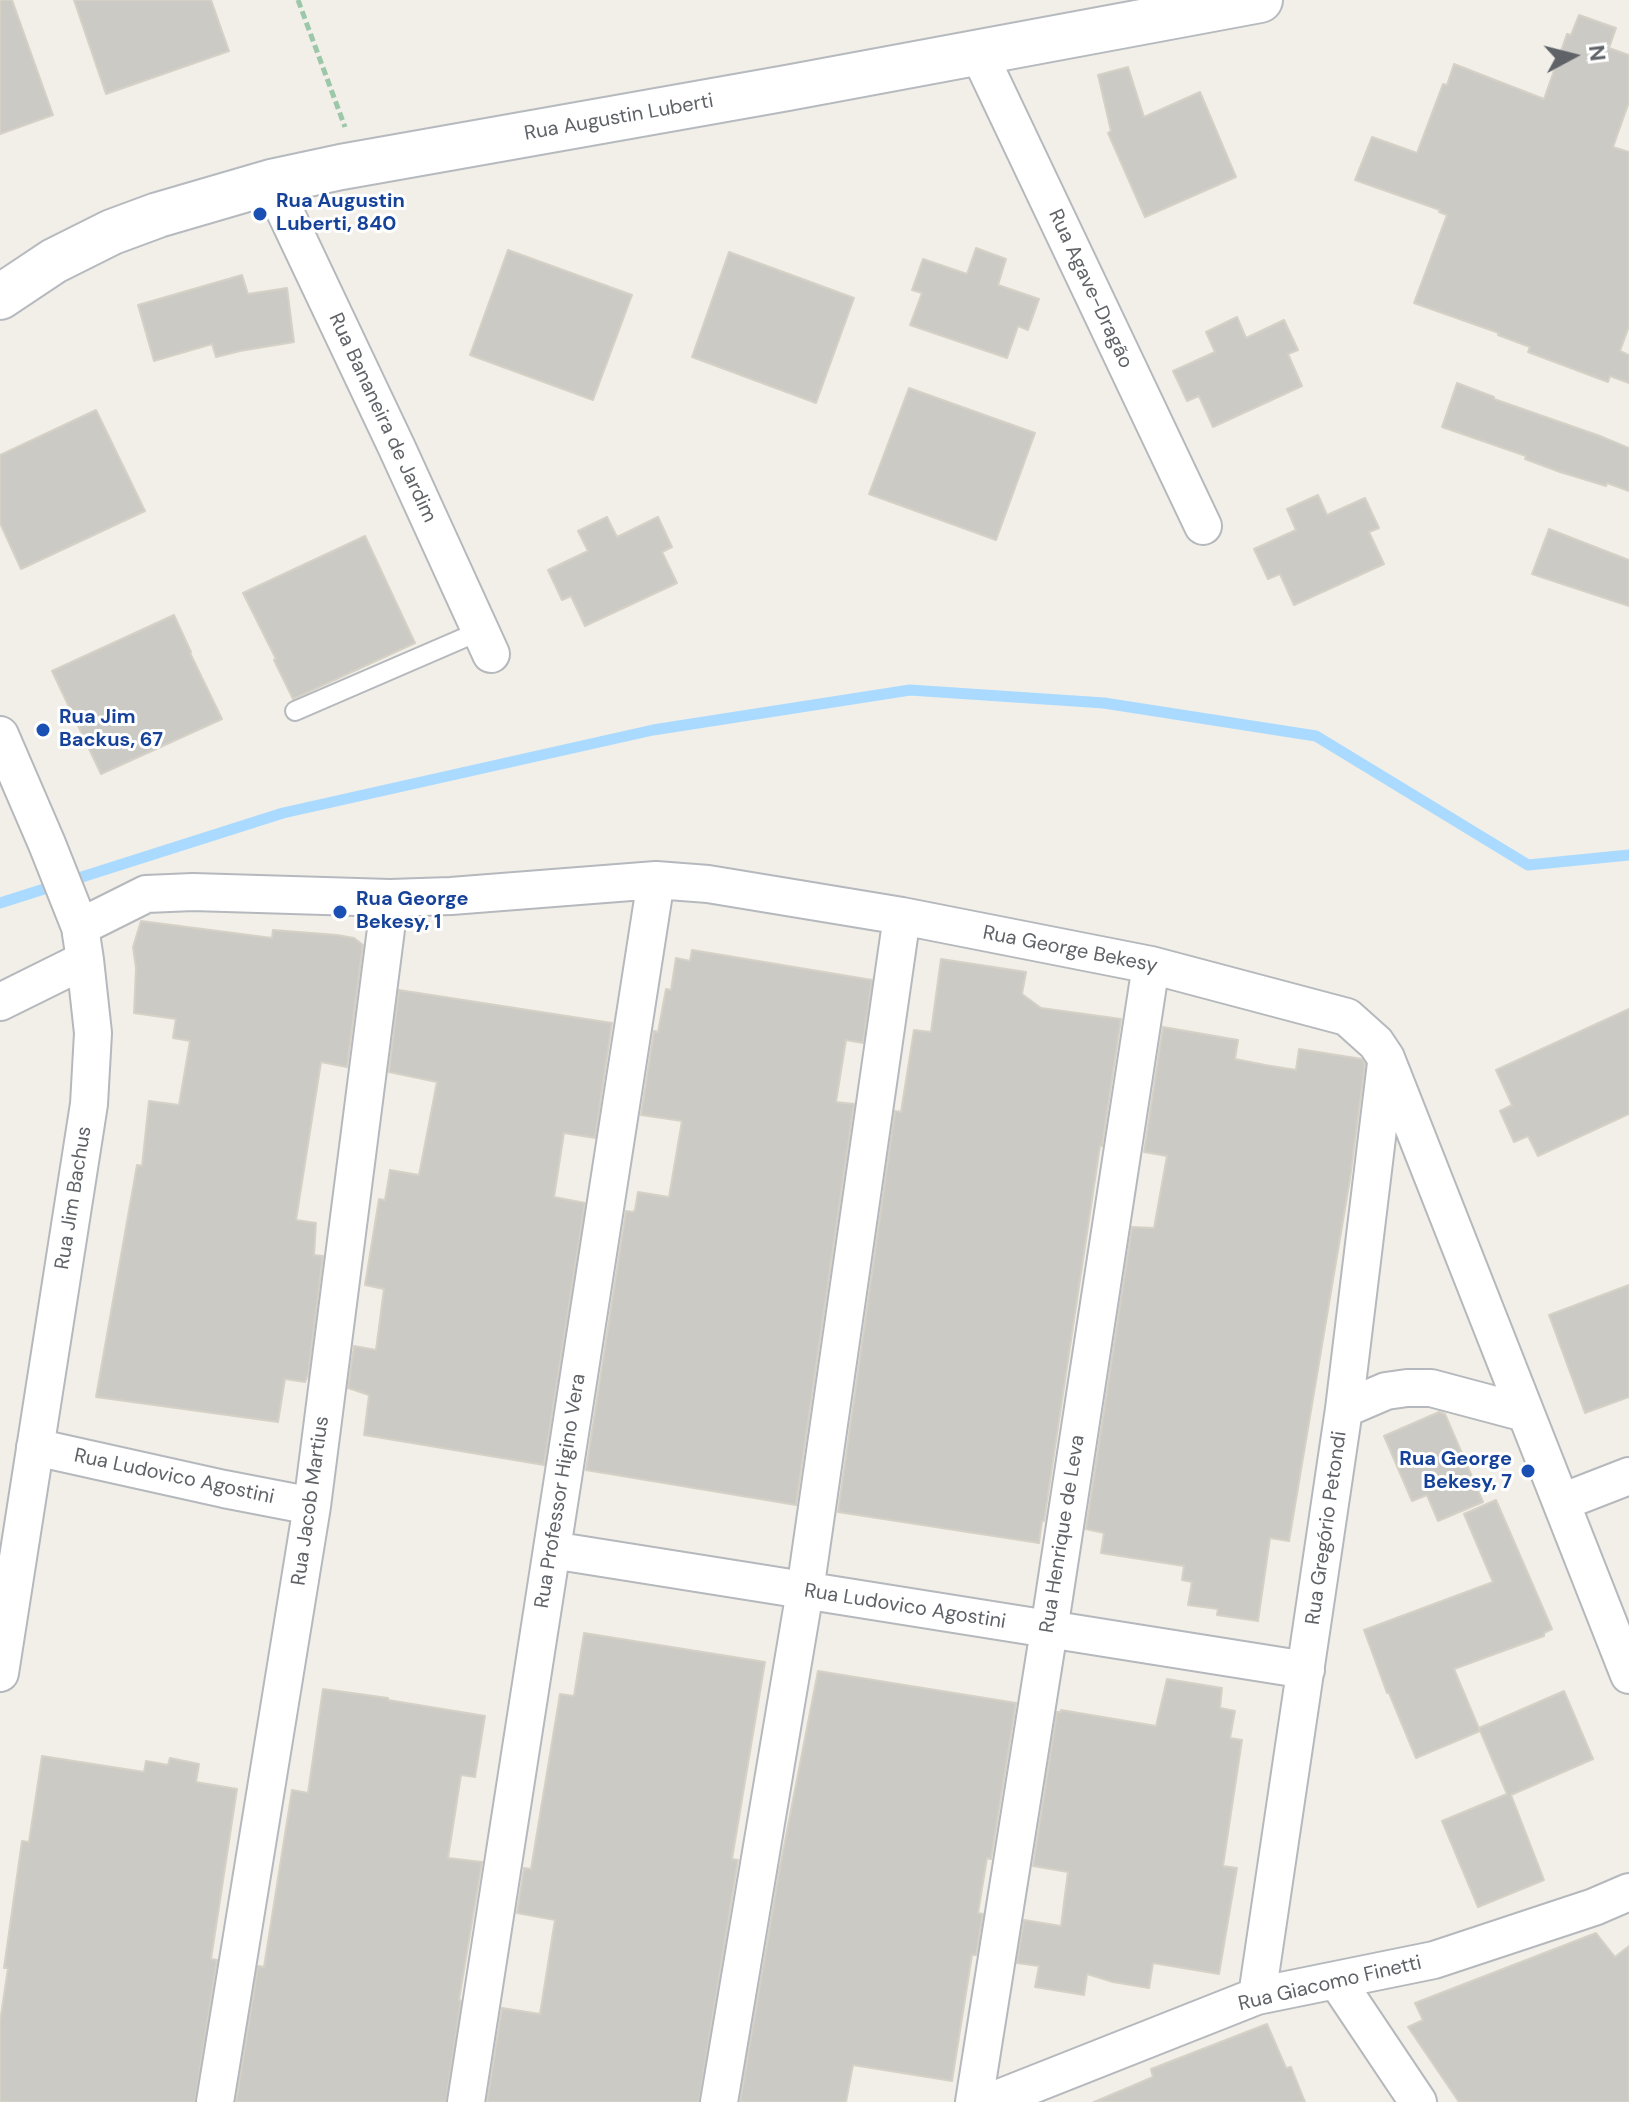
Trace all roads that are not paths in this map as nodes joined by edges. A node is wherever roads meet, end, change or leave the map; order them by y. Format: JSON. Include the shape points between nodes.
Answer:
{"nodes":[{"id":1,"x":1260,"y":0,"type":"edge"},
{"id":2,"x":978,"y":52,"type":"junction"},
{"id":3,"x":271,"y":182,"type":"junction"},
{"id":4,"x":0,"y":297,"type":"edge"},
{"id":5,"x":1203,"y":526,"type":"dead end"},
{"id":6,"x":485,"y":642,"type":"joint"},
{"id":7,"x":295,"y":711,"type":"dead end"},
{"id":8,"x":0,"y":735,"type":"edge"},
{"id":9,"x":656,"y":880,"type":"junction"},
{"id":10,"x":390,"y":898,"type":"junction"},
{"id":11,"x":902,"y":916,"type":"junction"},
{"id":12,"x":77,"y":928,"type":"junction"},
{"id":13,"x":1151,"y":965,"type":"junction"},
{"id":14,"x":0,"y":1002,"type":"edge"},
{"id":15,"x":1386,"y":1058,"type":"junction"},
{"id":16,"x":1344,"y":1409,"type":"junction"},
{"id":17,"x":1525,"y":1413,"type":"junction"},
{"id":18,"x":35,"y":1447,"type":"junction"},
{"id":19,"x":1629,"y":1476,"type":"edge"},
{"id":20,"x":1562,"y":1502,"type":"junction"},
{"id":21,"x":312,"y":1506,"type":"junction"},
{"id":22,"x":552,"y":1550,"type":"junction"},
{"id":23,"x":805,"y":1591,"type":"junction"},
{"id":24,"x":1049,"y":1630,"type":"junction"},
{"id":25,"x":1306,"y":1670,"type":"junction"},
{"id":26,"x":0,"y":1673,"type":"edge"},
{"id":27,"x":1629,"y":1675,"type":"edge"},
{"id":28,"x":1629,"y":1892,"type":"edge"},
{"id":29,"x":1337,"y":1981,"type":"junction"},
{"id":30,"x":1257,"y":1996,"type":"junction"},
{"id":31,"x":215,"y":2102,"type":"edge"},
{"id":32,"x":466,"y":2102,"type":"edge"},
{"id":33,"x":719,"y":2102,"type":"edge"},
{"id":34,"x":974,"y":2102,"type":"edge"},
{"id":35,"x":989,"y":2102,"type":"edge"},
{"id":36,"x":1418,"y":2102,"type":"edge"}],
"edges":[{"from":1,"to":2,"type":"street","name":"Rua Augustin Luberti"},
{"from":2,"to":3,"type":"street","name":"Rua Augustin Luberti"},
{"from":2,"to":5,"type":"street","name":"Rua Agave-Dragão"},
{"from":3,"to":4,"type":"street","name":"Rua Augustin Luberti","via":[[112,232],[54,261]]},
{"from":3,"to":6,"type":"street","name":"Rua Bananeira de Jardim"},
{"from":6,"to":7,"type":"lane"},
{"from":8,"to":12,"type":"street","name":"Rua Jim Bachus"},
{"from":9,"to":10,"type":"street","name":"Rua George Bekesy"},
{"from":9,"to":11,"type":"street","name":"Rua George Bekesy"},
{"from":9,"to":22,"type":"street","name":"Rua Professor Higino Vera"},
{"from":10,"to":12,"type":"street","name":"Rua George Bekesy","via":[[146,894]]},
{"from":10,"to":21,"type":"street","name":"Rua Jacob Martius"},
{"from":11,"to":13,"type":"street","name":"Rua George Bekesy"},
{"from":11,"to":23,"type":"street"},
{"from":12,"to":14,"type":"street","name":"Rua George Bekesy"},
{"from":12,"to":18,"type":"street","name":"Rua Jim Bachus","via":[[93,1033],[89,1104]]},
{"from":13,"to":15,"type":"street","name":"Rua George Bekesy","via":[[1347,1017]]},
{"from":13,"to":24,"type":"street","name":"Rua Henrique de Leva"},
{"from":15,"to":16,"type":"street","name":"Rua Gregório Petondi"},
{"from":15,"to":17,"type":"street","name":"Rua George Bekesy"},
{"from":16,"to":17,"type":"street","via":[[1386,1391],[1431,1388]]},
{"from":16,"to":25,"type":"street","name":"Rua Gregório Petondi"},
{"from":17,"to":20,"type":"street","name":"Rua George Bekesy"},
{"from":18,"to":21,"type":"street","name":"Rua Ludovico Agostini"},
{"from":18,"to":26,"type":"street","name":"Rua Jim Bachus"},
{"from":19,"to":20,"type":"street"},
{"from":20,"to":27,"type":"street","name":"Rua George Bekesy"},
{"from":21,"to":31,"type":"street","name":"Rua Jacob Martius"},
{"from":22,"to":23,"type":"street","name":"Rua Ludovico Agostini"},
{"from":22,"to":32,"type":"street","name":"Rua Professor Higino Vera"},
{"from":23,"to":24,"type":"street","name":"Rua Ludovico Agostini"},
{"from":23,"to":33,"type":"street"},
{"from":24,"to":25,"type":"street","name":"Rua Ludovico Agostini"},
{"from":24,"to":34,"type":"street","name":"Rua Henrique de Leva"},
{"from":25,"to":30,"type":"street","name":"Rua Gregório Petondi"},
{"from":28,"to":29,"type":"street","name":"Rua Giacomo Finetti","via":[[1434,1960]]},
{"from":29,"to":30,"type":"street","name":"Rua Giacomo Finetti"},
{"from":29,"to":36,"type":"street"},
{"from":30,"to":35,"type":"street","name":"Rua Giacomo Finetti"}]}
